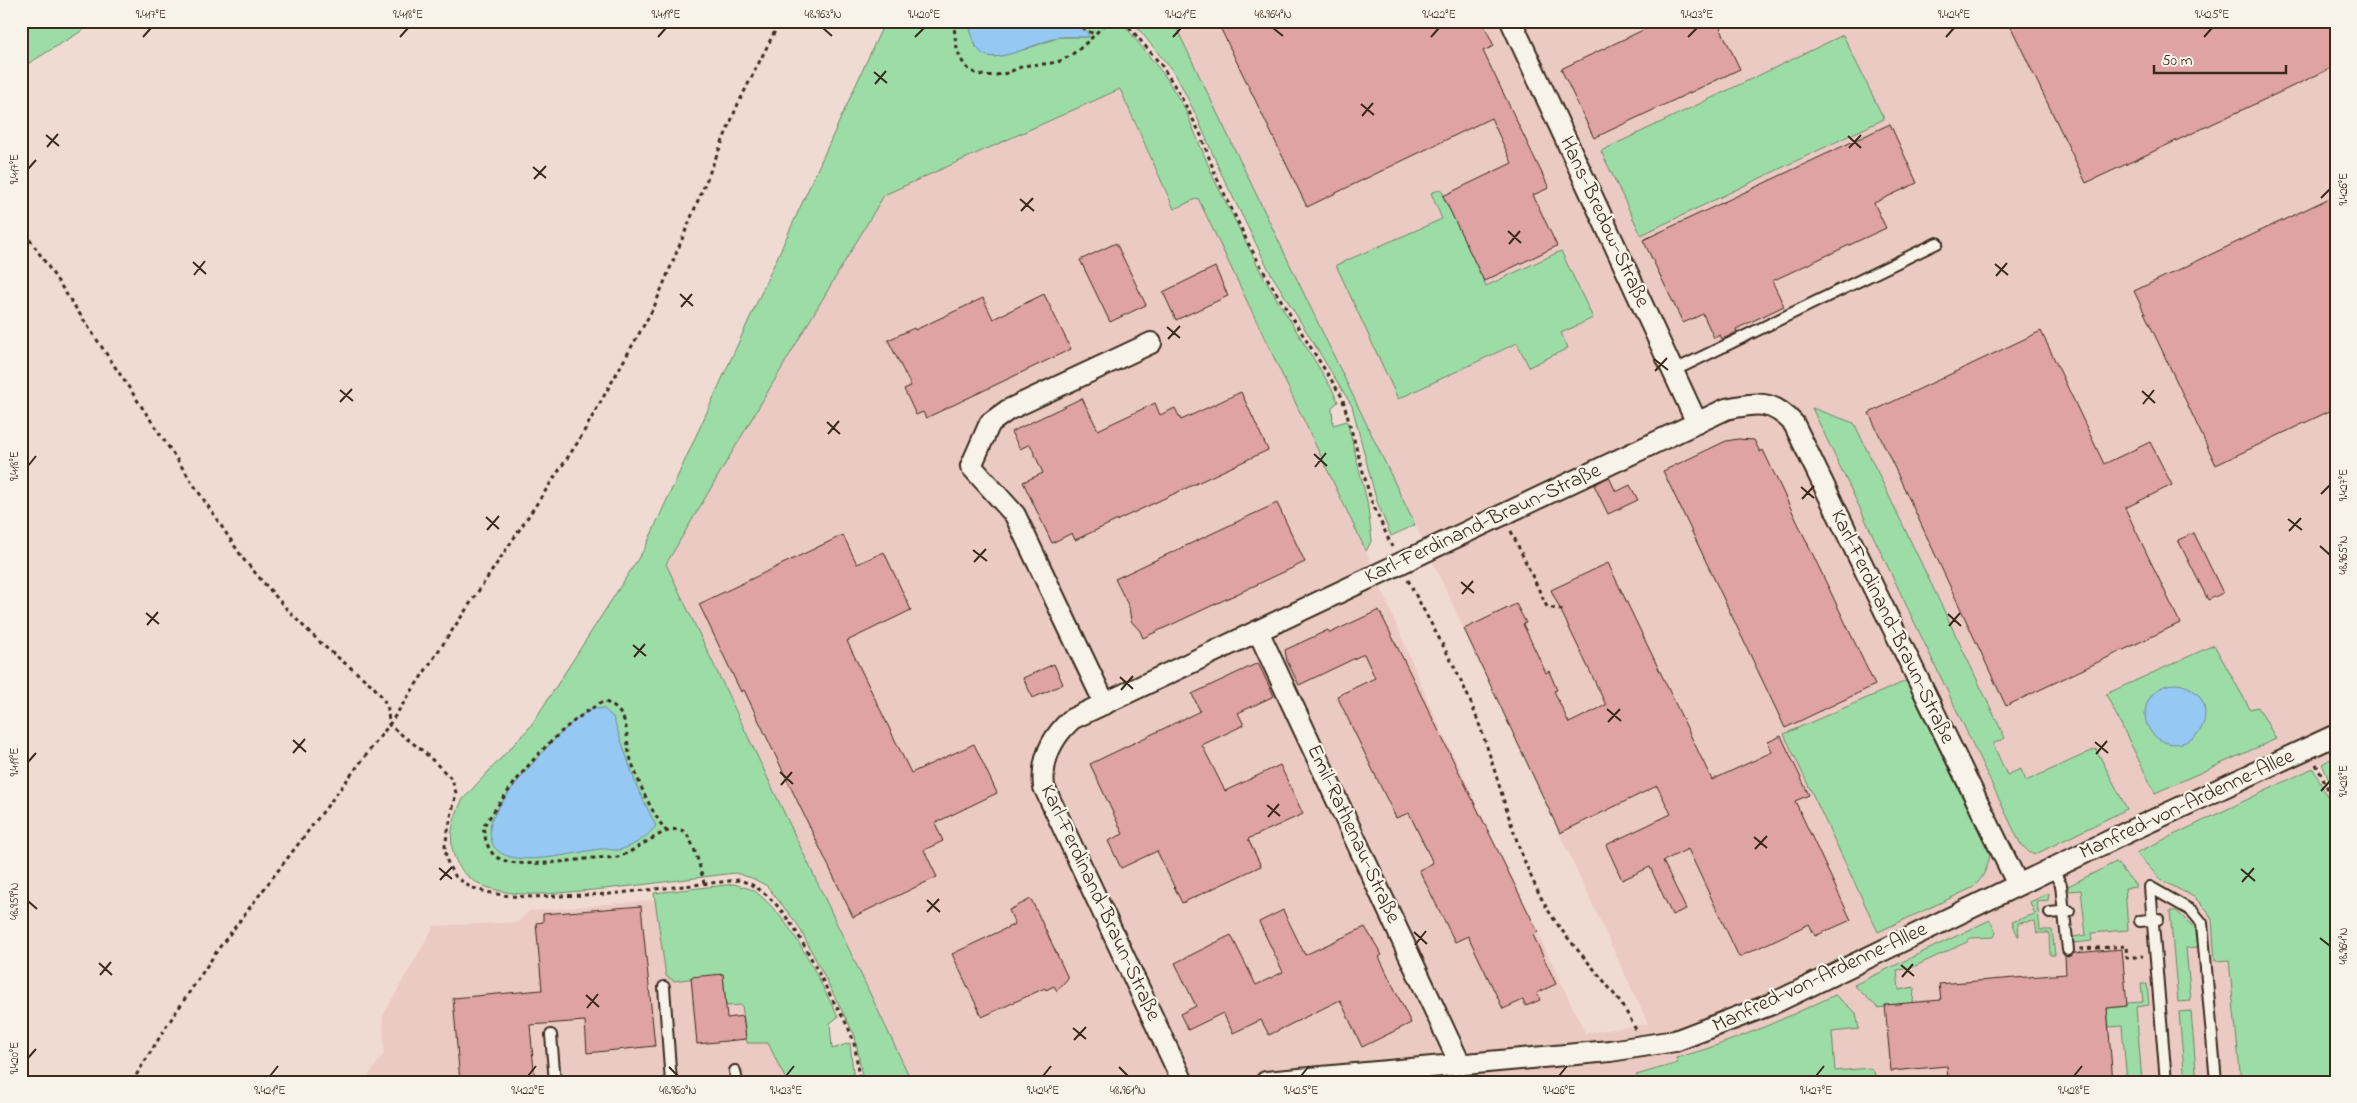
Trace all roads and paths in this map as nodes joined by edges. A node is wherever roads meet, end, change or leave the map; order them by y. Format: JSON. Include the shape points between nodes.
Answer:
{"nodes":[{"id":1,"x":780,"y":21,"type":"edge"},
{"id":2,"x":954,"y":21,"type":"edge"},
{"id":3,"x":1077,"y":21,"type":"edge"},
{"id":4,"x":1107,"y":21,"type":"edge"},
{"id":5,"x":1124,"y":21,"type":"edge"},
{"id":6,"x":1511,"y":21,"type":"edge"},
{"id":7,"x":1095,"y":34,"type":"junction"},
{"id":8,"x":21,"y":226,"type":"edge"},
{"id":9,"x":1937,"y":243,"type":"dead end"},
{"id":10,"x":1151,"y":343,"type":"dead end"},
{"id":11,"x":1672,"y":371,"type":"junction"},
{"id":12,"x":1697,"y":423,"type":"junction"},
{"id":13,"x":1503,"y":515,"type":"junction"},
{"id":14,"x":1399,"y":564,"type":"junction"},
{"id":15,"x":1563,"y":610,"type":"dead end"},
{"id":16,"x":1258,"y":631,"type":"junction"},
{"id":17,"x":1106,"y":704,"type":"junction"},
{"id":18,"x":389,"y":725,"type":"junction"},
{"id":19,"x":2336,"y":735,"type":"edge"},
{"id":20,"x":2310,"y":747,"type":"junction"},
{"id":21,"x":2336,"y":806,"type":"edge"},
{"id":22,"x":667,"y":832,"type":"junction"},
{"id":23,"x":2052,"y":868,"type":"junction"},
{"id":24,"x":704,"y":883,"type":"junction"},
{"id":25,"x":2018,"y":885,"type":"junction"},
{"id":26,"x":2068,"y":911,"type":"junction"},
{"id":27,"x":2050,"y":913,"type":"dead end"},
{"id":28,"x":2155,"y":919,"type":"junction"},
{"id":29,"x":2140,"y":921,"type":"dead end"},
{"id":30,"x":2069,"y":950,"type":"joint"},
{"id":31,"x":2141,"y":956,"type":"dead end"},
{"id":32,"x":664,"y":987,"type":"dead end"},
{"id":33,"x":550,"y":1035,"type":"dead end"},
{"id":34,"x":1644,"y":1046,"type":"junction"},
{"id":35,"x":1460,"y":1064,"type":"junction"},
{"id":36,"x":132,"y":1082,"type":"edge"},
{"id":37,"x":555,"y":1082,"type":"edge"},
{"id":38,"x":671,"y":1082,"type":"edge"},
{"id":39,"x":859,"y":1082,"type":"edge"},
{"id":40,"x":1183,"y":1082,"type":"edge"},
{"id":41,"x":1266,"y":1082,"type":"edge"},
{"id":42,"x":2166,"y":1082,"type":"edge"},
{"id":43,"x":2216,"y":1082,"type":"edge"}],
"edges":[{"from":1,"to":18,"type":"path","via":[[738,104],[654,306],[578,442]]},
{"from":2,"to":7,"type":"path","via":[[954,43],[963,64],[974,74],[988,76],[1059,61]]},
{"from":3,"to":7,"type":"path"},
{"from":4,"to":7,"type":"path"},
{"from":5,"to":14,"type":"path","via":[[1162,66],[1179,93],[1200,132],[1215,174],[1247,241],[1342,398],[1371,500]]},
{"from":6,"to":11,"type":"street","name":"Hans-Bredow-Straße"},
{"from":8,"to":18,"type":"path","via":[[244,560],[305,627],[372,685],[388,709]]},
{"from":9,"to":11,"type":"lane"},
{"from":10,"to":17,"type":"street","via":[[1008,410],[990,423],[971,466],[1016,515]]},
{"from":11,"to":12,"type":"street","name":"Hans-Bredow-Straße"},
{"from":12,"to":13,"type":"street","name":"Karl-Ferdinand-Braun-Straße"},
{"from":12,"to":25,"type":"street","name":"Karl-Ferdinand-Braun-Straße","via":[[1726,410],[1754,404],[1774,407],[1794,424]]},
{"from":13,"to":14,"type":"street","name":"Karl-Ferdinand-Braun-Straße"},
{"from":13,"to":15,"type":"path","via":[[1547,607]]},
{"from":14,"to":16,"type":"street","name":"Karl-Ferdinand-Braun-Straße"},
{"from":14,"to":34,"type":"path","via":[[1470,700],[1524,862],[1543,902],[1566,937],[1617,997]]},
{"from":16,"to":17,"type":"street","name":"Karl-Ferdinand-Braun-Straße"},
{"from":16,"to":35,"type":"street","name":"Emil-Rathenau-Straße"},
{"from":17,"to":40,"type":"street","name":"Karl-Ferdinand-Braun-Straße","via":[[1072,719],[1061,729],[1048,753],[1044,787]]},
{"from":18,"to":24,"type":"path","via":[[452,779],[456,793],[445,845],[446,857],[456,877],[470,886],[501,895],[532,897],[610,894]]},
{"from":18,"to":36,"type":"path","via":[[219,948]]},
{"from":19,"to":20,"type":"street","name":"Manfred-von-Ardenne-Allee"},
{"from":20,"to":21,"type":"path"},
{"from":20,"to":23,"type":"street","name":"Manfred-von-Ardenne-Allee"},
{"from":22,"to":22,"type":"path","via":[[620,856],[538,864],[509,861],[494,855],[483,827],[508,790],[552,740],[574,720],[604,701],[614,706],[623,717],[628,730],[630,758],[645,794]]},
{"from":22,"to":24,"type":"path","via":[[684,831]]},
{"from":23,"to":25,"type":"street","name":"Manfred-von-Ardenne-Allee"},
{"from":23,"to":26,"type":"lane","via":[[2061,885]]},
{"from":24,"to":39,"type":"path","via":[[739,880],[750,883],[778,908],[798,934],[852,1037]]},
{"from":25,"to":34,"type":"street","name":"Manfred-von-Ardenne-Allee","via":[[1772,1004],[1675,1041]]},
{"from":26,"to":27,"type":"lane"},
{"from":26,"to":30,"type":"lane"},
{"from":28,"to":29,"type":"lane"},
{"from":28,"to":42,"type":"lane"},
{"from":28,"to":43,"type":"lane","via":[[2150,887],[2192,911],[2202,923]]},
{"from":30,"to":31,"type":"path","via":[[2126,946],[2127,958]]},
{"from":32,"to":38,"type":"lane"},
{"from":33,"to":37,"type":"lane"},
{"from":34,"to":35,"type":"street","name":"Manfred-von-Ardenne-Allee"},
{"from":35,"to":41,"type":"street","name":"Manfred-von-Ardenne-Allee"}]}
